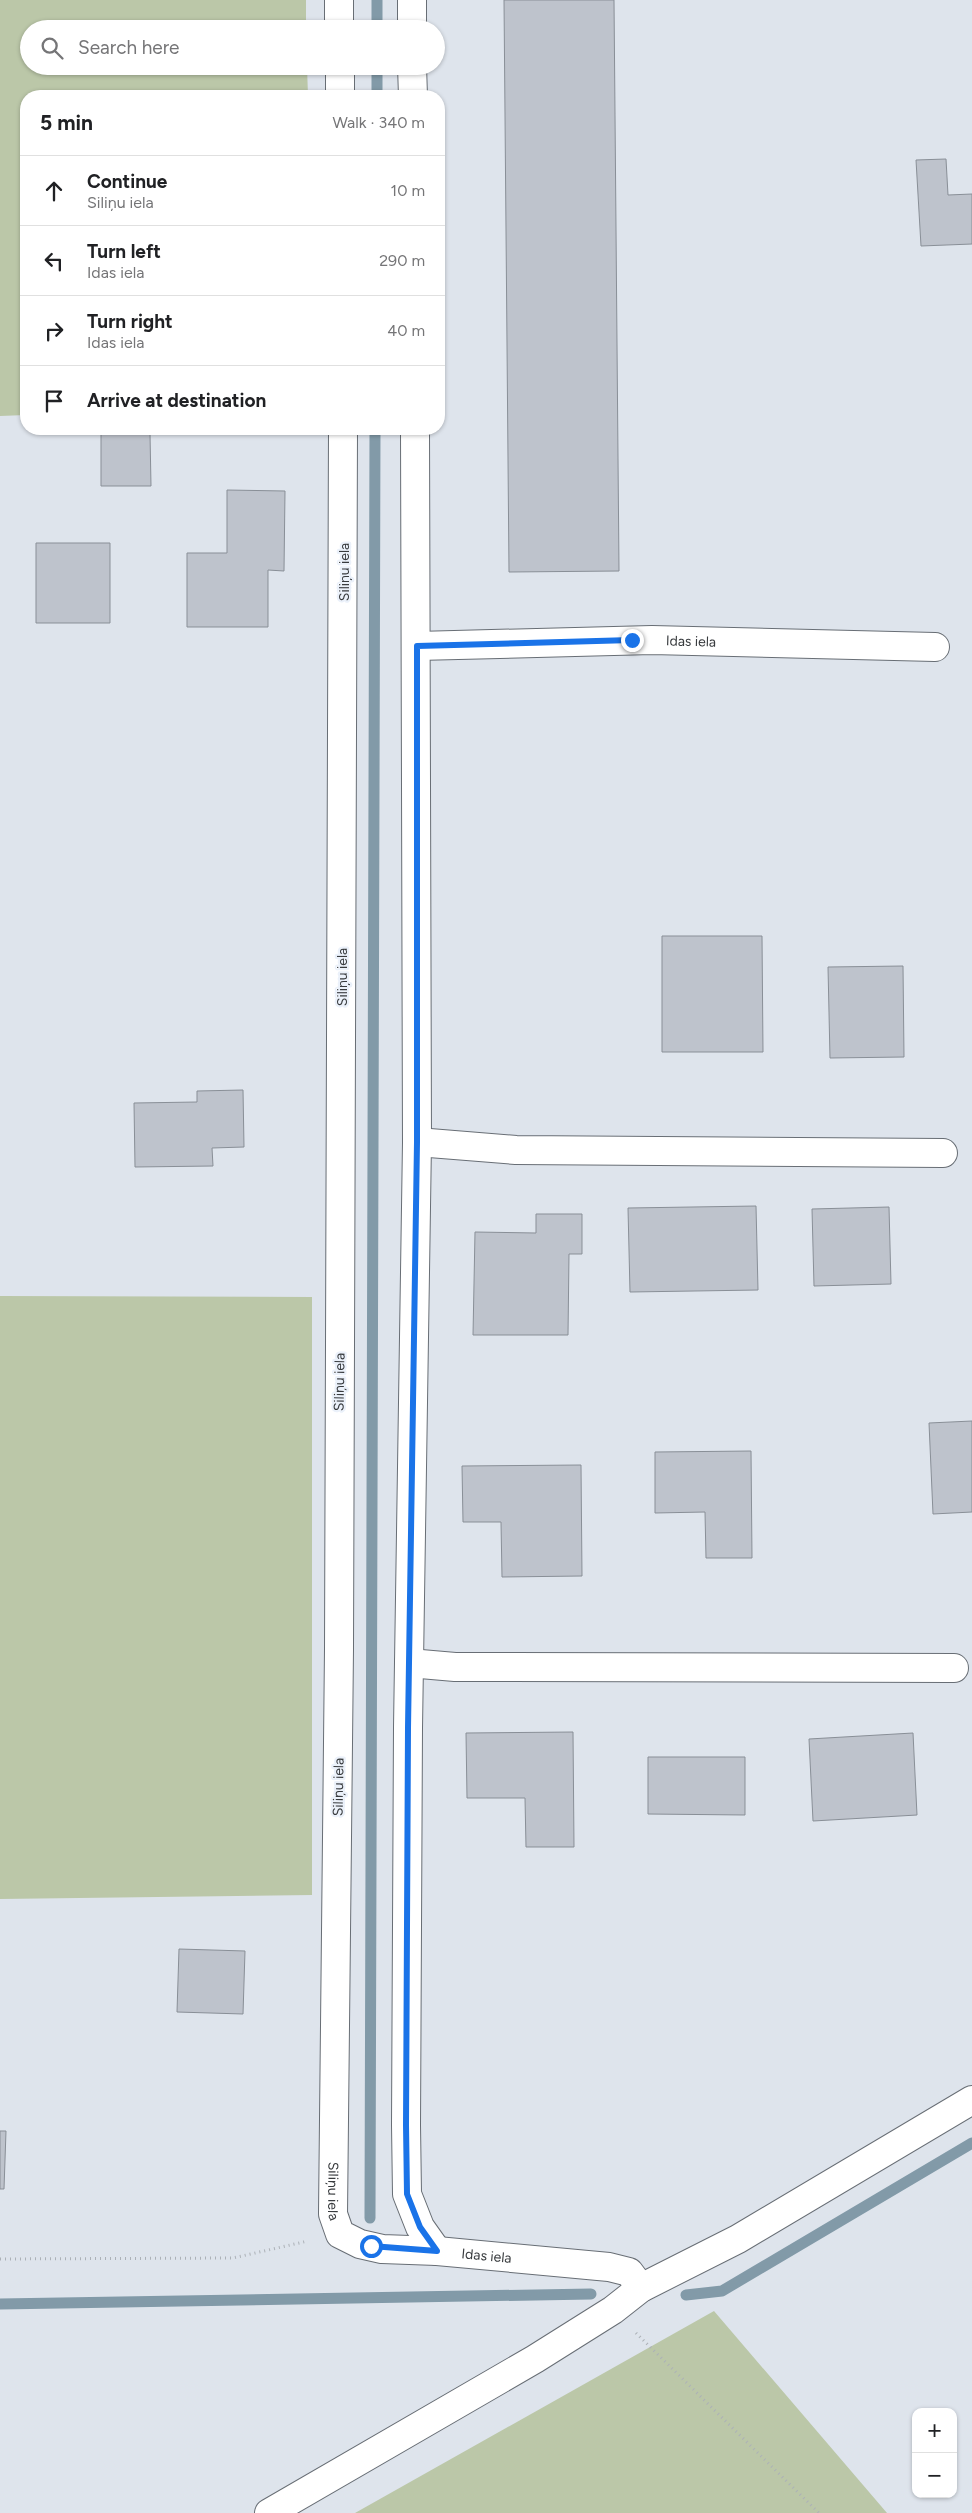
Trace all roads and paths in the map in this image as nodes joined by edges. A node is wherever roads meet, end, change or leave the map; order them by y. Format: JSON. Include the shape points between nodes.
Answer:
{"nodes":[{"id":1,"x":339,"y":0,"type":"edge"},
{"id":2,"x":412,"y":0,"type":"edge"},
{"id":3,"x":339,"y":20,"type":"edge"},
{"id":4,"x":412,"y":20,"type":"edge"},
{"id":5,"x":340,"y":75,"type":"edge"},
{"id":6,"x":412,"y":75,"type":"edge"},
{"id":7,"x":340,"y":90,"type":"edge"},
{"id":8,"x":412,"y":90,"type":"edge"},
{"id":9,"x":343,"y":435,"type":"edge"},
{"id":10,"x":415,"y":435,"type":"edge"},
{"id":11,"x":417,"y":646,"type":"junction"},
{"id":12,"x":936,"y":647,"type":"dead end"},
{"id":13,"x":417,"y":1142,"type":"junction"},
{"id":14,"x":943,"y":1153,"type":"dead end"},
{"id":15,"x":410,"y":1663,"type":"junction"},
{"id":16,"x":954,"y":1668,"type":"dead end"},
{"id":17,"x":972,"y":2100,"type":"edge"},
{"id":18,"x":340,"y":2234,"type":"junction"},
{"id":19,"x":437,"y":2251,"type":"junction"},
{"id":20,"x":0,"y":2259,"type":"edge"},
{"id":21,"x":641,"y":2288,"type":"junction"},
{"id":22,"x":613,"y":2310,"type":"junction"},
{"id":23,"x":269,"y":2513,"type":"edge"},
{"id":24,"x":819,"y":2513,"type":"edge"}],
"edges":[{"from":1,"to":3,"type":"street"},
{"from":2,"to":4,"type":"street"},
{"from":5,"to":7,"type":"street"},
{"from":6,"to":8,"type":"street"},
{"from":9,"to":18,"type":"street","name":"Siliņu iela","via":[[339,1658],[333,2204]]},
{"from":10,"to":11,"type":"street"},
{"from":11,"to":12,"type":"street","name":"Idas iela","via":[[652,640]]},
{"from":11,"to":13,"type":"street"},
{"from":13,"to":14,"type":"street","via":[[516,1150]]},
{"from":13,"to":15,"type":"street"},
{"from":15,"to":16,"type":"street","via":[[455,1667]]},
{"from":15,"to":19,"type":"street","via":[[407,2194],[420,2227]]},
{"from":17,"to":21,"type":"street","via":[[738,2239]]},
{"from":18,"to":19,"type":"street","name":"Siliņu iela","via":[[360,2244],[382,2248]]},
{"from":18,"to":20,"type":"path","via":[[233,2258]]},
{"from":19,"to":21,"type":"street","name":"Idas iela","via":[[609,2267],[629,2272]]},
{"from":21,"to":22,"type":"street"},
{"from":22,"to":23,"type":"street"},
{"from":22,"to":24,"type":"path"}]}
